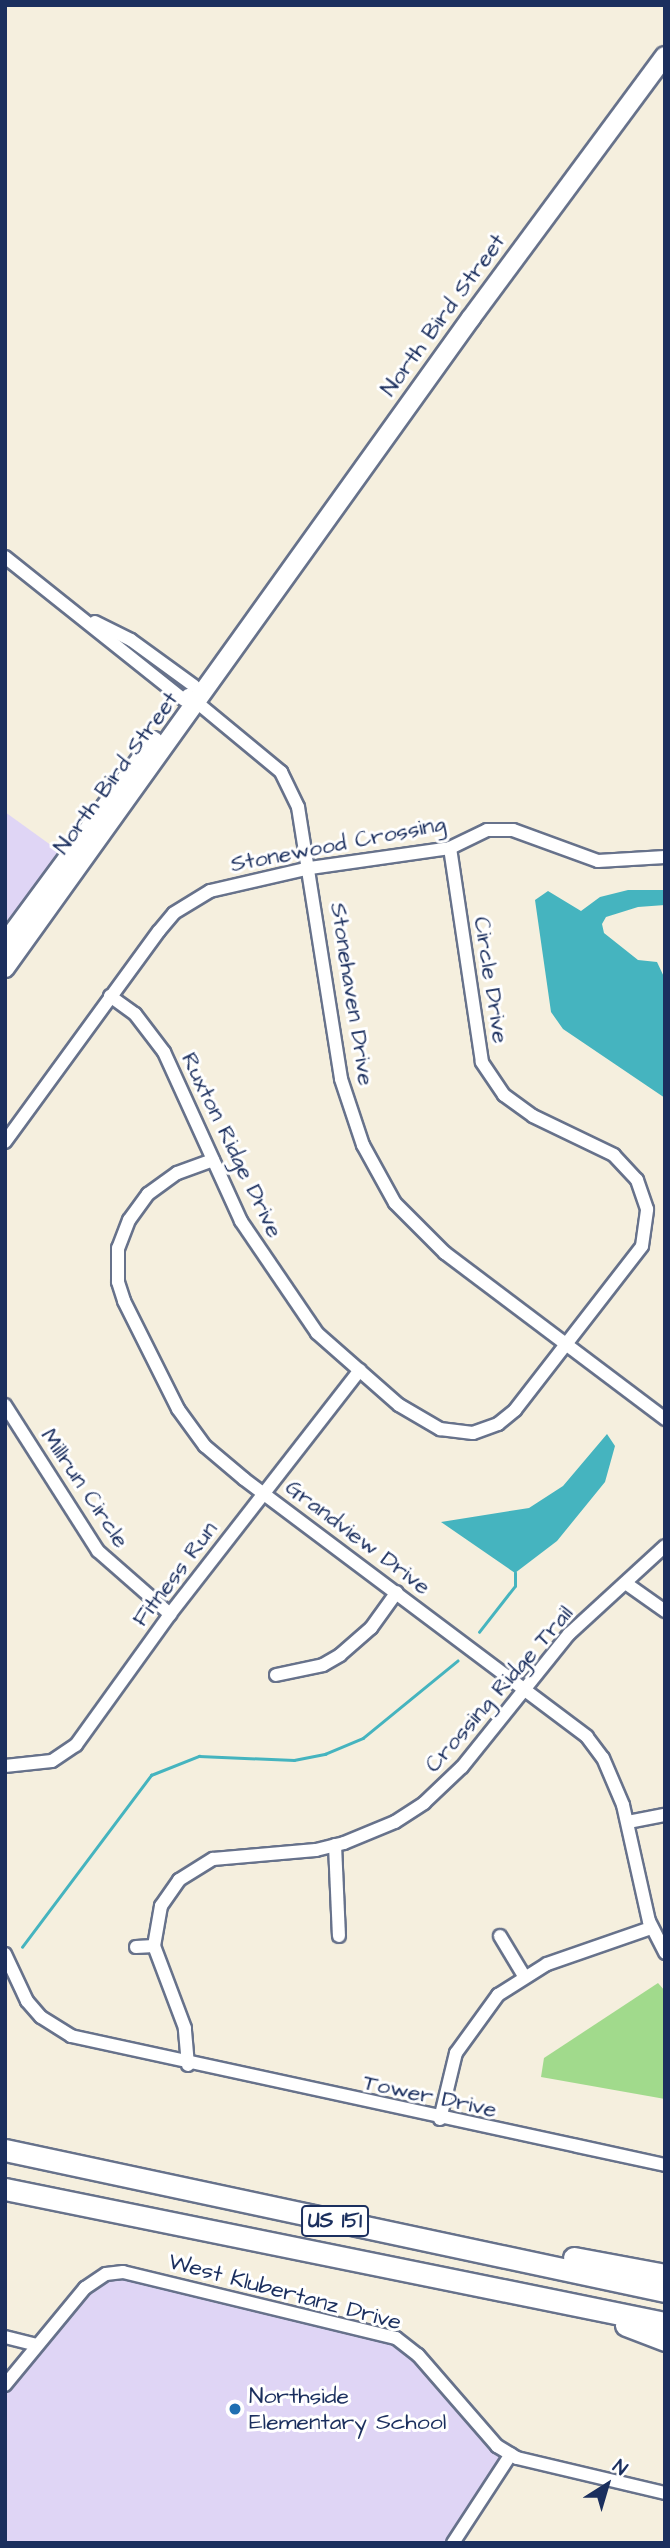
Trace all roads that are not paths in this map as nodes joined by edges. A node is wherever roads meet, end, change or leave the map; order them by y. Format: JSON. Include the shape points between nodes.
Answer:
{"nodes":[{"id":1,"x":665,"y":56,"type":"edge"},
{"id":2,"x":5,"y":557,"type":"edge"},
{"id":3,"x":191,"y":696,"type":"junction"},
{"id":4,"x":450,"y":848,"type":"junction"},
{"id":5,"x":665,"y":857,"type":"edge"},
{"id":6,"x":310,"y":868,"type":"junction"},
{"id":7,"x":5,"y":943,"type":"edge"},
{"id":8,"x":5,"y":968,"type":"edge"},
{"id":9,"x":110,"y":996,"type":"junction"},
{"id":10,"x":10,"y":1125,"type":"edge"},
{"id":11,"x":5,"y":1142,"type":"edge"},
{"id":12,"x":214,"y":1160,"type":"junction"},
{"id":13,"x":563,"y":1343,"type":"junction"},
{"id":14,"x":360,"y":1370,"type":"junction"},
{"id":15,"x":5,"y":1405,"type":"edge"},
{"id":16,"x":665,"y":1419,"type":"edge"},
{"id":17,"x":263,"y":1493,"type":"junction"},
{"id":18,"x":665,"y":1546,"type":"edge"},
{"id":19,"x":627,"y":1584,"type":"junction"},
{"id":20,"x":397,"y":1592,"type":"junction"},
{"id":21,"x":665,"y":1611,"type":"edge"},
{"id":22,"x":170,"y":1614,"type":"junction"},
{"id":23,"x":276,"y":1675,"type":"dead end"},
{"id":24,"x":524,"y":1686,"type":"junction"},
{"id":25,"x":5,"y":1766,"type":"edge"},
{"id":26,"x":665,"y":1815,"type":"edge"},
{"id":27,"x":628,"y":1822,"type":"junction"},
{"id":28,"x":335,"y":1845,"type":"junction"},
{"id":29,"x":651,"y":1928,"type":"junction"},
{"id":30,"x":339,"y":1936,"type":"dead end"},
{"id":31,"x":500,"y":1936,"type":"dead end"},
{"id":32,"x":154,"y":1946,"type":"junction"},
{"id":33,"x":136,"y":1947,"type":"dead end"},
{"id":34,"x":665,"y":1953,"type":"edge"},
{"id":35,"x":5,"y":1954,"type":"edge"},
{"id":36,"x":524,"y":1976,"type":"junction"},
{"id":37,"x":188,"y":2064,"type":"junction"},
{"id":38,"x":440,"y":2119,"type":"junction"},
{"id":39,"x":5,"y":2150,"type":"edge"},
{"id":40,"x":665,"y":2165,"type":"edge"},
{"id":41,"x":5,"y":2189,"type":"edge"},
{"id":42,"x":320,"y":2218,"type":"junction"},
{"id":43,"x":665,"y":2275,"type":"edge"},
{"id":44,"x":437,"y":2278,"type":"junction"},
{"id":45,"x":665,"y":2291,"type":"edge"},
{"id":46,"x":665,"y":2323,"type":"edge"},
{"id":47,"x":5,"y":2337,"type":"edge"},
{"id":48,"x":665,"y":2340,"type":"edge"},
{"id":49,"x":37,"y":2345,"type":"junction"},
{"id":50,"x":5,"y":2385,"type":"edge"},
{"id":51,"x":511,"y":2454,"type":"junction"},
{"id":52,"x":665,"y":2493,"type":"edge"},
{"id":53,"x":453,"y":2543,"type":"edge"}],
"edges":[{"from":1,"to":3,"type":"street","name":"North Bird Street","via":[[255,624]]},
{"from":2,"to":3,"type":"street","name":"Stonehaven Drive","via":[[82,615],[131,640]]},
{"from":3,"to":6,"type":"street","name":"Stonehaven Drive","via":[[281,772],[298,807]]},
{"from":3,"to":7,"type":"street","name":"North Bird Street"},
{"from":3,"to":8,"type":"street","name":"North Bird Street"},
{"from":4,"to":5,"type":"street","name":"Stonewood Crossing","via":[[487,830],[513,830],[598,861]]},
{"from":4,"to":6,"type":"street","name":"Stonewood Crossing"},
{"from":4,"to":13,"type":"street","name":"Circle Drive","via":[[482,1062],[504,1094],[533,1116],[614,1155],[637,1180],[647,1209],[642,1246]]},
{"from":6,"to":9,"type":"street","name":"Stonewood Crossing","via":[[209,891],[174,913]]},
{"from":6,"to":13,"type":"street","name":"Stonehaven Drive","via":[[341,1079],[363,1145],[395,1203],[445,1252]]},
{"from":9,"to":10,"type":"street","name":"Stonewood Crossing"},
{"from":9,"to":12,"type":"street","name":"Ruxton Ridge Drive","via":[[150,1031]]},
{"from":10,"to":11,"type":"street","name":"Stonewood Crossing"},
{"from":12,"to":14,"type":"street","name":"Ruxton Ridge Drive","via":[[241,1221],[269,1268],[317,1333]]},
{"from":12,"to":17,"type":"street","name":"Grandview Drive","via":[[177,1173],[148,1194],[129,1220],[118,1248],[118,1282],[185,1420],[205,1446]]},
{"from":13,"to":14,"type":"street","name":"Ruxton Ridge Drive","via":[[515,1410],[498,1424],[473,1433],[440,1429],[400,1405]]},
{"from":13,"to":16,"type":"street","name":"Stonehaven Drive"},
{"from":14,"to":17,"type":"street","name":"Fitness Run"},
{"from":15,"to":22,"type":"street","name":"Millrun Circle","via":[[98,1551]]},
{"from":17,"to":20,"type":"street","name":"Grandview Drive"},
{"from":17,"to":22,"type":"street","name":"Fitness Run"},
{"from":18,"to":19,"type":"street","name":"Crossing Ridge Trail"},
{"from":19,"to":21,"type":"street"},
{"from":19,"to":24,"type":"street","name":"Crossing Ridge Trail","via":[[569,1634]]},
{"from":20,"to":23,"type":"street","via":[[370,1628],[340,1655],[323,1665]]},
{"from":20,"to":24,"type":"street","name":"Grandview Drive"},
{"from":22,"to":25,"type":"street","name":"Fitness Run","via":[[71,1751],[37,1765]]},
{"from":24,"to":27,"type":"street","name":"Grandview Drive","via":[[587,1737],[613,1777]]},
{"from":24,"to":28,"type":"street","name":"Crossing Ridge Trail","via":[[462,1767],[434,1794],[395,1822]]},
{"from":26,"to":27,"type":"street"},
{"from":27,"to":29,"type":"street","name":"Grandview Drive"},
{"from":28,"to":30,"type":"street"},
{"from":28,"to":32,"type":"street","name":"Crossing Ridge Trail","via":[[204,1861],[171,1890],[158,1916]]},
{"from":29,"to":34,"type":"street","name":"Grandview Drive"},
{"from":29,"to":36,"type":"street"},
{"from":31,"to":36,"type":"street"},
{"from":32,"to":33,"type":"street"},
{"from":32,"to":37,"type":"street","via":[[186,2028]]},
{"from":35,"to":37,"type":"street","name":"Tower Drive","via":[[27,2001],[55,2028]]},
{"from":36,"to":38,"type":"street","via":[[498,1995],[463,2039],[449,2075]]},
{"from":37,"to":38,"type":"street","name":"Tower Drive"},
{"from":38,"to":40,"type":"street","name":"Tower Drive"},
{"from":39,"to":42,"type":"highway","number":"US 151"},
{"from":41,"to":44,"type":"highway","number":"US 151"},
{"from":42,"to":43,"type":"highway"},
{"from":42,"to":45,"type":"highway","number":"US 151"},
{"from":44,"to":46,"type":"highway","number":"US 151"},
{"from":44,"to":48,"type":"highway","via":[[624,2325]]},
{"from":47,"to":49,"type":"street"},
{"from":49,"to":50,"type":"street","name":"West Klubertanz Drive"},
{"from":49,"to":51,"type":"street","name":"West Klubertanz Drive","via":[[95,2279],[115,2272],[136,2276],[396,2338],[418,2354],[491,2439]]},
{"from":51,"to":52,"type":"street","name":"West Klubertanz Drive"},
{"from":51,"to":53,"type":"street"}]}
